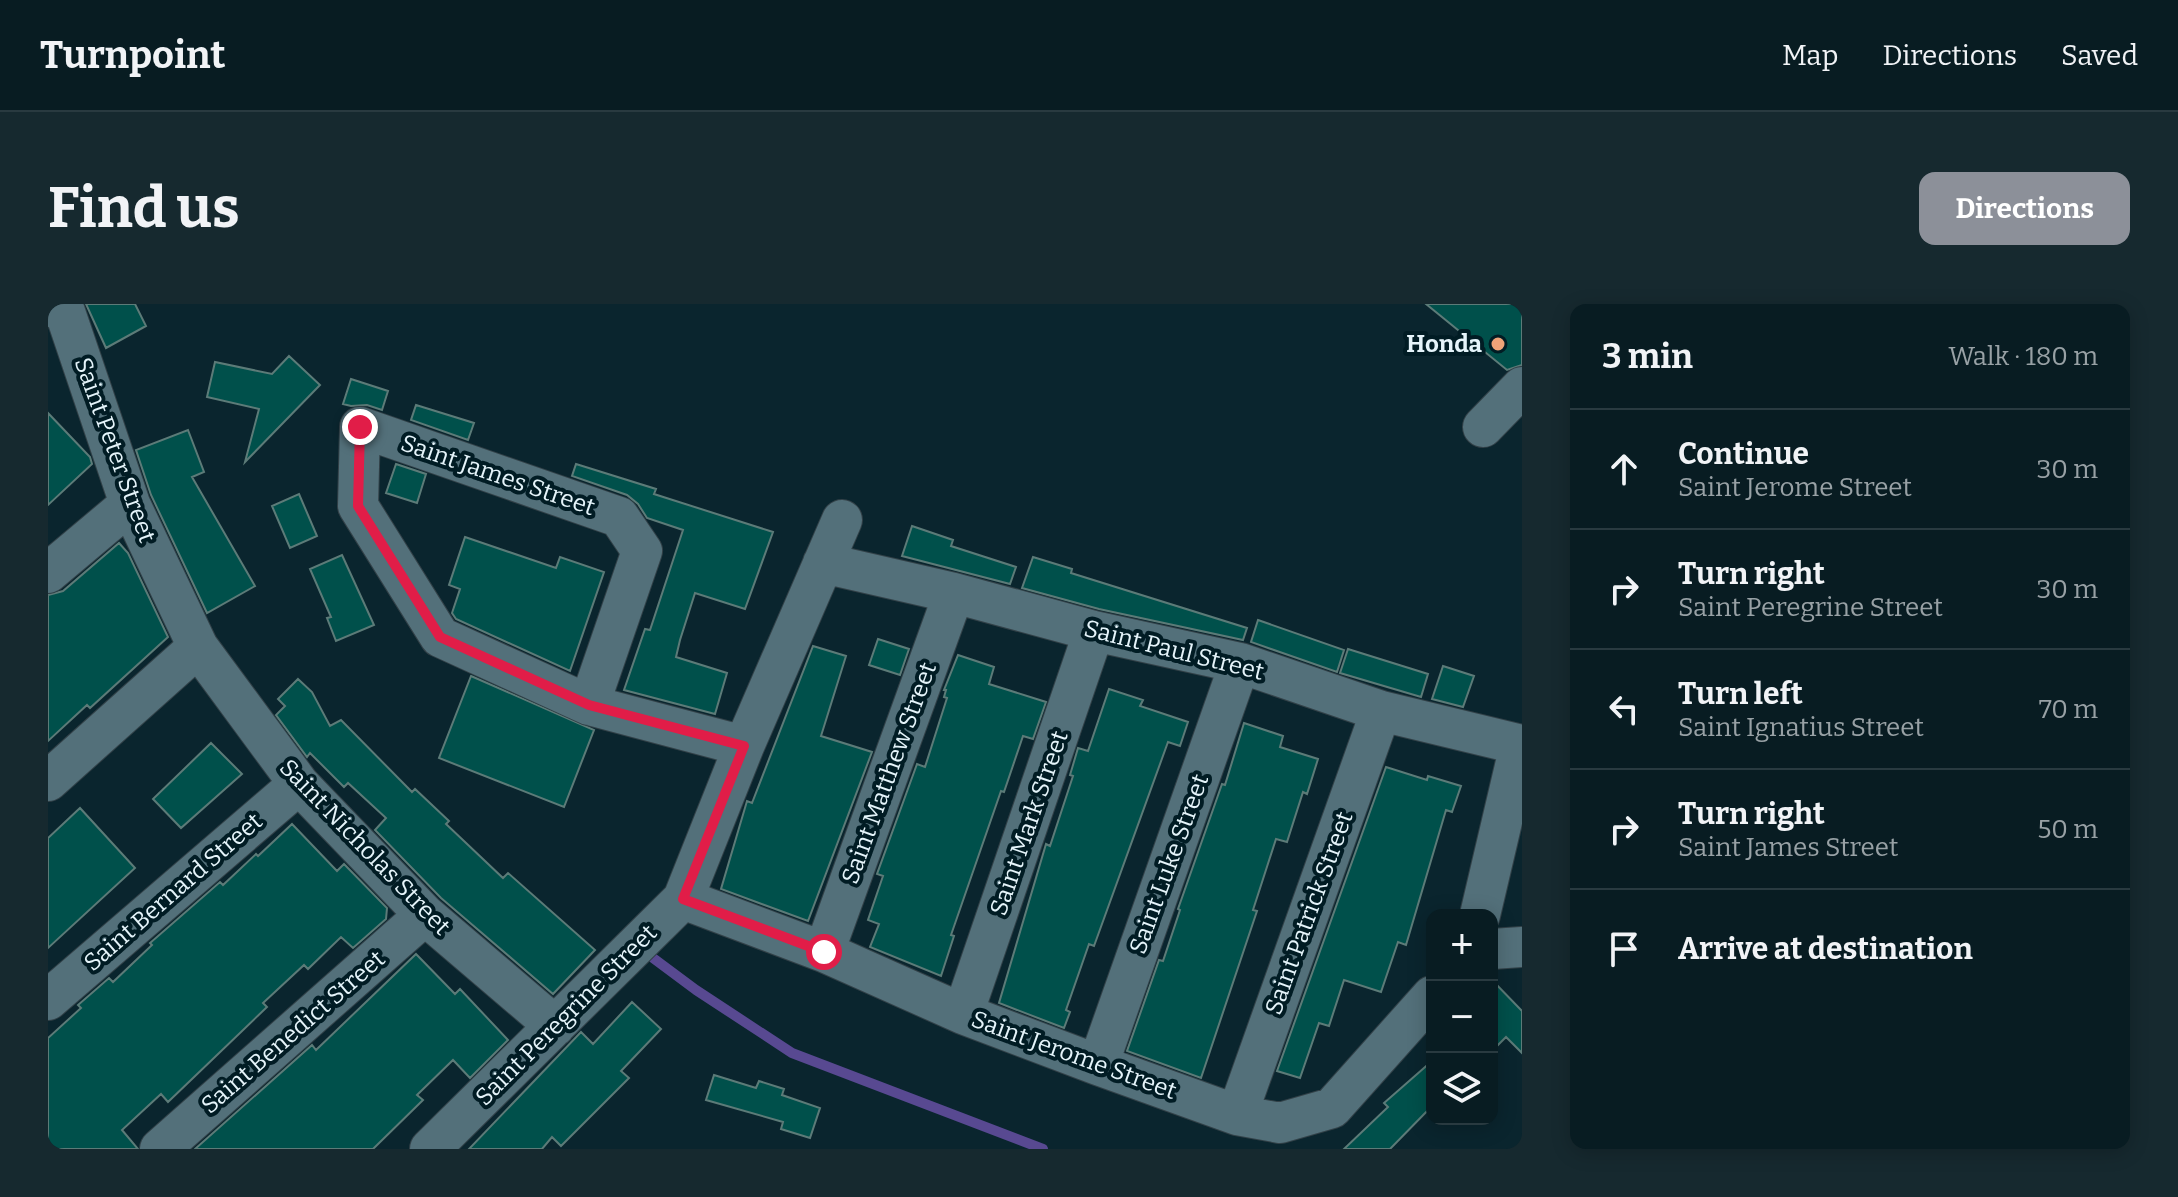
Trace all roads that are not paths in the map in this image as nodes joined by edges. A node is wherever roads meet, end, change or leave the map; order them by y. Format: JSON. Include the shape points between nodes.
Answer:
{"nodes":[{"id":1,"x":54,"y":315,"type":"edge"},
{"id":2,"x":1522,"y":387,"type":"edge"},
{"id":3,"x":1483,"y":427,"type":"dead end"},
{"id":4,"x":130,"y":504,"type":"junction"},
{"id":5,"x":842,"y":520,"type":"dead end"},
{"id":6,"x":823,"y":563,"type":"junction"},
{"id":7,"x":48,"y":573,"type":"edge"},
{"id":8,"x":954,"y":593,"type":"junction"},
{"id":9,"x":1094,"y":631,"type":"junction"},
{"id":10,"x":198,"y":647,"type":"junction"},
{"id":11,"x":1240,"y":663,"type":"junction"},
{"id":12,"x":589,"y":705,"type":"junction"},
{"id":13,"x":1381,"y":711,"type":"junction"},
{"id":14,"x":1521,"y":745,"type":"edge"},
{"id":15,"x":744,"y":746,"type":"junction"},
{"id":16,"x":48,"y":781,"type":"edge"},
{"id":17,"x":299,"y":784,"type":"junction"},
{"id":18,"x":683,"y":899,"type":"junction"},
{"id":19,"x":1481,"y":909,"type":"edge"},
{"id":20,"x":425,"y":915,"type":"junction"},
{"id":21,"x":1522,"y":947,"type":"edge"},
{"id":22,"x":1498,"y":949,"type":"edge"},
{"id":23,"x":824,"y":952,"type":"junction"},
{"id":24,"x":48,"y":1000,"type":"edge"},
{"id":25,"x":1426,"y":1003,"type":"edge"},
{"id":26,"x":963,"y":1014,"type":"junction"},
{"id":27,"x":555,"y":1026,"type":"junction"},
{"id":28,"x":1098,"y":1065,"type":"junction"},
{"id":29,"x":1237,"y":1115,"type":"junction"},
{"id":30,"x":160,"y":1149,"type":"edge"},
{"id":31,"x":430,"y":1149,"type":"edge"}],
"edges":[{"from":1,"to":4,"type":"street","name":"Saint Peter Street"},
{"from":2,"to":3,"type":"street"},
{"from":4,"to":7,"type":"street"},
{"from":4,"to":10,"type":"street","name":"Saint Peter Street"},
{"from":5,"to":6,"type":"street","name":"Saint Peregrine Street"},
{"from":6,"to":8,"type":"street","name":"Saint Paul Street"},
{"from":6,"to":15,"type":"street","name":"Saint Peregrine Street"},
{"from":8,"to":9,"type":"street","name":"Saint Paul Street"},
{"from":8,"to":23,"type":"street","name":"Saint Matthew Street"},
{"from":9,"to":11,"type":"street","name":"Saint Paul Street"},
{"from":9,"to":26,"type":"street","name":"Saint Mark Street"},
{"from":10,"to":16,"type":"street"},
{"from":10,"to":17,"type":"street","name":"Saint Nicholas Street"},
{"from":11,"to":13,"type":"street","name":"Saint Paul Street"},
{"from":11,"to":28,"type":"street","name":"Saint Luke Street"},
{"from":12,"to":12,"type":"street","name":"Saint James Street","via":[[642,551],[619,517],[360,427],[358,506],[440,637]]},
{"from":12,"to":15,"type":"street"},
{"from":13,"to":14,"type":"street","name":"Saint Paul Street"},
{"from":13,"to":29,"type":"street","name":"Saint Patrick Street"},
{"from":14,"to":19,"type":"street"},
{"from":15,"to":18,"type":"street","name":"Saint Peregrine Street"},
{"from":17,"to":20,"type":"street","name":"Saint Nicholas Street"},
{"from":17,"to":24,"type":"street","name":"Saint Bernard Street"},
{"from":18,"to":23,"type":"street","name":"Saint Jerome Street"},
{"from":18,"to":27,"type":"street","name":"Saint Peregrine Street"},
{"from":20,"to":27,"type":"street","name":"Saint Nicholas Street"},
{"from":20,"to":30,"type":"street","name":"Saint Benedict Street"},
{"from":21,"to":22,"type":"street"},
{"from":23,"to":26,"type":"street","name":"Saint Jerome Street"},
{"from":25,"to":29,"type":"street","name":"Saint Jerome Street","via":[[1332,1108],[1280,1123]]},
{"from":26,"to":28,"type":"street","name":"Saint Jerome Street"},
{"from":27,"to":31,"type":"street","name":"Saint Peregrine Street"},
{"from":28,"to":29,"type":"street","name":"Saint Jerome Street"}]}
